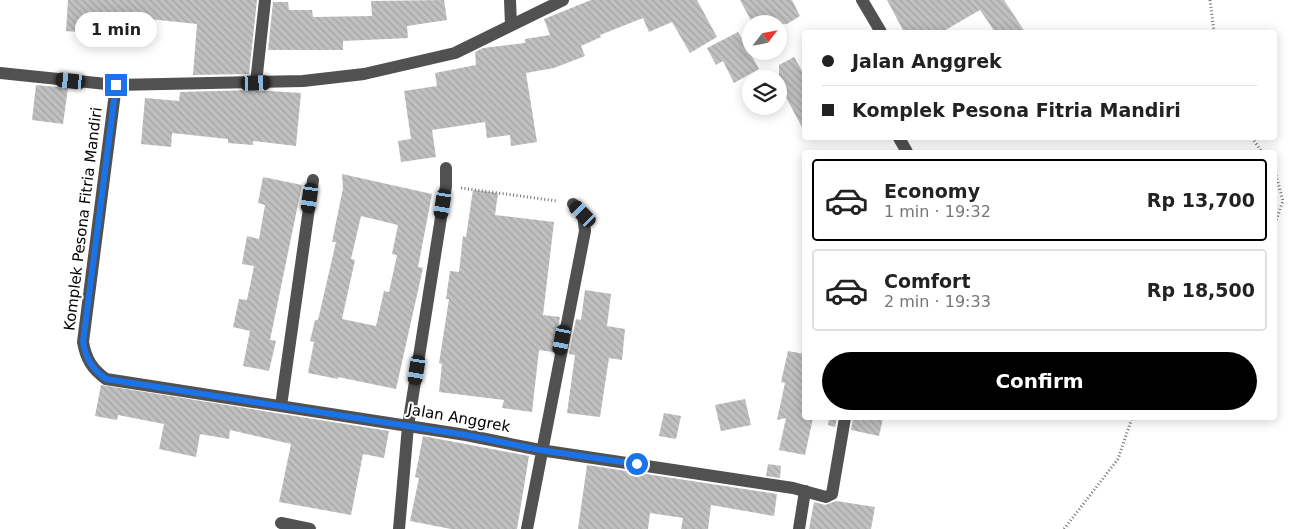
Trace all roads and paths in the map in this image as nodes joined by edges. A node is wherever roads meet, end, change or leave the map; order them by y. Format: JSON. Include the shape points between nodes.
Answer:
{"nodes":[{"id":1,"x":265,"y":0,"type":"edge"},
{"id":2,"x":510,"y":0,"type":"edge"},
{"id":3,"x":563,"y":0,"type":"edge"},
{"id":4,"x":862,"y":0,"type":"edge"},
{"id":5,"x":1210,"y":0,"type":"edge"},
{"id":6,"x":511,"y":25,"type":"junction"},
{"id":7,"x":880,"y":30,"type":"edge"},
{"id":8,"x":1214,"y":30,"type":"edge"},
{"id":9,"x":0,"y":72,"type":"edge"},
{"id":10,"x":256,"y":83,"type":"junction"},
{"id":11,"x":116,"y":85,"type":"junction"},
{"id":12,"x":446,"y":168,"type":"dead end"},
{"id":13,"x":313,"y":180,"type":"dead end"},
{"id":14,"x":1277,"y":180,"type":"edge"},
{"id":15,"x":446,"y":186,"type":"junction"},
{"id":16,"x":573,"y":204,"type":"joint"},
{"id":17,"x":1277,"y":218,"type":"edge"},
{"id":18,"x":106,"y":379,"type":"joint"},
{"id":19,"x":281,"y":406,"type":"junction"},
{"id":20,"x":846,"y":420,"type":"edge"},
{"id":21,"x":1131,"y":420,"type":"edge"},
{"id":22,"x":408,"y":426,"type":"junction"},
{"id":23,"x":540,"y":450,"type":"junction"},
{"id":24,"x":805,"y":491,"type":"junction"},
{"id":25,"x":281,"y":523,"type":"dead end"},
{"id":26,"x":310,"y":529,"type":"edge"},
{"id":27,"x":398,"y":529,"type":"edge"},
{"id":28,"x":527,"y":529,"type":"edge"},
{"id":29,"x":799,"y":529,"type":"edge"},
{"id":30,"x":1064,"y":529,"type":"edge"}],
"edges":[{"from":1,"to":10,"type":"street"},
{"from":2,"to":6,"type":"street"},
{"from":3,"to":6,"type":"street"},
{"from":4,"to":7,"type":"street"},
{"from":5,"to":8,"type":"path"},
{"from":6,"to":10,"type":"street","via":[[455,53],[417,62],[364,74]]},
{"from":9,"to":11,"type":"street"},
{"from":10,"to":11,"type":"street"},
{"from":11,"to":18,"type":"street","name":"Komplek Pesona Fitria Mandiri","via":[[83,342],[85,354],[94,370]]},
{"from":12,"to":15,"type":"street"},
{"from":13,"to":19,"type":"street"},
{"from":14,"to":17,"type":"path","via":[[1283,202]]},
{"from":15,"to":16,"type":"path"},
{"from":15,"to":22,"type":"street"},
{"from":16,"to":23,"type":"street","via":[[583,214],[585,230]]},
{"from":18,"to":19,"type":"street","name":"Jalan Anggrek"},
{"from":19,"to":22,"type":"street","name":"Jalan Anggrek"},
{"from":20,"to":24,"type":"street","name":"Jalan Anggrek","via":[[832,494],[826,497]]},
{"from":21,"to":30,"type":"path","via":[[1118,459]]},
{"from":22,"to":23,"type":"street","name":"Jalan Anggrek"},
{"from":22,"to":27,"type":"street"},
{"from":23,"to":24,"type":"street","name":"Jalan Anggrek"},
{"from":23,"to":28,"type":"street"},
{"from":24,"to":29,"type":"street"},
{"from":25,"to":26,"type":"street"}]}
